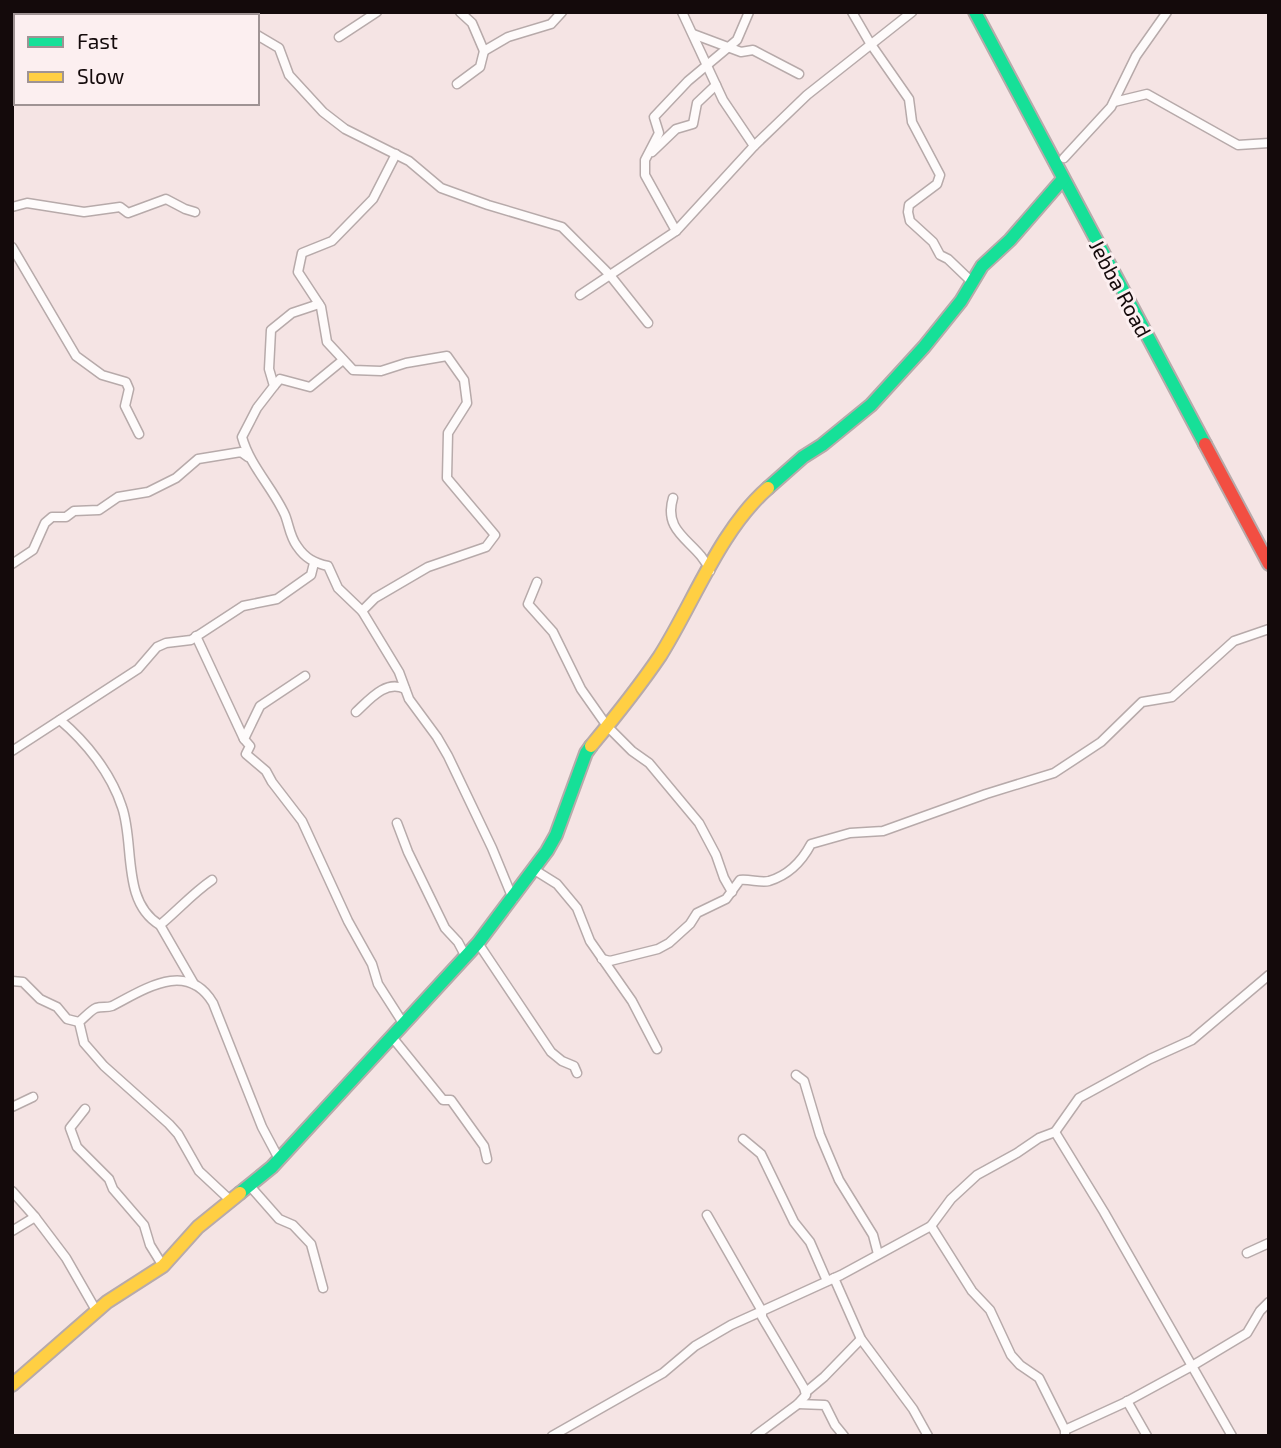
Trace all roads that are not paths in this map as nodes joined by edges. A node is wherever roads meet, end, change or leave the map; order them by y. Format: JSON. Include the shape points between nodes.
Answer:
{"nodes":[{"id":1,"x":377,"y":12,"type":"edge"},
{"id":2,"x":460,"y":12,"type":"edge"},
{"id":3,"x":562,"y":12,"type":"edge"},
{"id":4,"x":682,"y":12,"type":"edge"},
{"id":5,"x":749,"y":12,"type":"edge"},
{"id":6,"x":852,"y":12,"type":"edge"},
{"id":7,"x":912,"y":12,"type":"edge"},
{"id":8,"x":975,"y":12,"type":"edge"},
{"id":9,"x":986,"y":12,"type":"edge"},
{"id":10,"x":1167,"y":12,"type":"edge"},
{"id":11,"x":693,"y":34,"type":"junction"},
{"id":12,"x":259,"y":36,"type":"edge"},
{"id":13,"x":339,"y":37,"type":"dead end"},
{"id":14,"x":870,"y":43,"type":"junction"},
{"id":15,"x":729,"y":47,"type":"junction"},
{"id":16,"x":484,"y":51,"type":"junction"},
{"id":17,"x":708,"y":65,"type":"junction"},
{"id":18,"x":799,"y":74,"type":"dead end"},
{"id":19,"x":457,"y":84,"type":"dead end"},
{"id":20,"x":716,"y":85,"type":"junction"},
{"id":21,"x":1114,"y":102,"type":"junction"},
{"id":22,"x":1269,"y":143,"type":"edge"},
{"id":23,"x":754,"y":146,"type":"junction"},
{"id":24,"x":396,"y":155,"type":"junction"},
{"id":25,"x":648,"y":155,"type":"junction"},
{"id":26,"x":1064,"y":159,"type":"junction"},
{"id":27,"x":1063,"y":179,"type":"junction"},
{"id":28,"x":12,"y":208,"type":"edge"},
{"id":29,"x":195,"y":212,"type":"dead end"},
{"id":30,"x":676,"y":231,"type":"junction"},
{"id":31,"x":12,"y":247,"type":"edge"},
{"id":32,"x":609,"y":274,"type":"junction"},
{"id":33,"x":972,"y":282,"type":"junction"},
{"id":34,"x":580,"y":295,"type":"dead end"},
{"id":35,"x":319,"y":304,"type":"junction"},
{"id":36,"x":648,"y":323,"type":"dead end"},
{"id":37,"x":344,"y":360,"type":"junction"},
{"id":38,"x":274,"y":386,"type":"junction"},
{"id":39,"x":139,"y":434,"type":"dead end"},
{"id":40,"x":251,"y":458,"type":"junction"},
{"id":41,"x":673,"y":498,"type":"dead end"},
{"id":42,"x":1269,"y":542,"type":"edge"},
{"id":43,"x":314,"y":563,"type":"junction"},
{"id":44,"x":1269,"y":564,"type":"edge"},
{"id":45,"x":12,"y":565,"type":"edge"},
{"id":46,"x":710,"y":570,"type":"junction"},
{"id":47,"x":537,"y":582,"type":"dead end"},
{"id":48,"x":362,"y":611,"type":"junction"},
{"id":49,"x":1269,"y":629,"type":"edge"},
{"id":50,"x":196,"y":636,"type":"junction"},
{"id":51,"x":305,"y":676,"type":"dead end"},
{"id":52,"x":405,"y":689,"type":"junction"},
{"id":53,"x":356,"y":712,"type":"dead end"},
{"id":54,"x":60,"y":720,"type":"junction"},
{"id":55,"x":607,"y":726,"type":"junction"},
{"id":56,"x":244,"y":739,"type":"junction"},
{"id":57,"x":12,"y":751,"type":"edge"},
{"id":58,"x":397,"y":823,"type":"dead end"},
{"id":59,"x":533,"y":869,"type":"junction"},
{"id":60,"x":212,"y":880,"type":"dead end"},
{"id":61,"x":732,"y":892,"type":"junction"},
{"id":62,"x":513,"y":899,"type":"junction"},
{"id":63,"x":160,"y":925,"type":"junction"},
{"id":64,"x":478,"y":943,"type":"junction"},
{"id":65,"x":466,"y":957,"type":"junction"},
{"id":66,"x":602,"y":959,"type":"junction"},
{"id":67,"x":619,"y":959,"type":"junction"},
{"id":68,"x":1269,"y":975,"type":"edge"},
{"id":69,"x":615,"y":976,"type":"junction"},
{"id":70,"x":12,"y":981,"type":"edge"},
{"id":71,"x":194,"y":984,"type":"junction"},
{"id":72,"x":79,"y":1022,"type":"junction"},
{"id":73,"x":403,"y":1023,"type":"junction"},
{"id":74,"x":391,"y":1037,"type":"junction"},
{"id":75,"x":657,"y":1049,"type":"dead end"},
{"id":76,"x":577,"y":1073,"type":"dead end"},
{"id":77,"x":796,"y":1075,"type":"dead end"},
{"id":78,"x":33,"y":1097,"type":"dead end"},
{"id":79,"x":12,"y":1107,"type":"edge"},
{"id":80,"x":85,"y":1109,"type":"dead end"},
{"id":81,"x":1055,"y":1132,"type":"junction"},
{"id":82,"x":743,"y":1139,"type":"dead end"},
{"id":83,"x":279,"y":1159,"type":"junction"},
{"id":84,"x":487,"y":1159,"type":"dead end"},
{"id":85,"x":249,"y":1185,"type":"junction"},
{"id":86,"x":12,"y":1191,"type":"edge"},
{"id":87,"x":230,"y":1200,"type":"junction"},
{"id":88,"x":707,"y":1216,"type":"dead end"},
{"id":89,"x":35,"y":1217,"type":"junction"},
{"id":90,"x":931,"y":1226,"type":"junction"},
{"id":91,"x":12,"y":1230,"type":"edge"},
{"id":92,"x":1269,"y":1243,"type":"edge"},
{"id":93,"x":1247,"y":1253,"type":"dead end"},
{"id":94,"x":878,"y":1254,"type":"junction"},
{"id":95,"x":163,"y":1266,"type":"junction"},
{"id":96,"x":830,"y":1280,"type":"junction"},
{"id":97,"x":323,"y":1288,"type":"dead end"},
{"id":98,"x":1269,"y":1302,"type":"edge"},
{"id":99,"x":762,"y":1311,"type":"junction"},
{"id":100,"x":97,"y":1312,"type":"junction"},
{"id":101,"x":861,"y":1339,"type":"junction"},
{"id":102,"x":1192,"y":1366,"type":"junction"},
{"id":103,"x":13,"y":1381,"type":"edge"},
{"id":104,"x":806,"y":1392,"type":"junction"},
{"id":105,"x":1127,"y":1401,"type":"junction"},
{"id":106,"x":798,"y":1404,"type":"junction"},
{"id":107,"x":1065,"y":1433,"type":"edge"},
{"id":108,"x":552,"y":1436,"type":"edge"},
{"id":109,"x":755,"y":1436,"type":"edge"},
{"id":110,"x":844,"y":1436,"type":"edge"},
{"id":111,"x":928,"y":1436,"type":"edge"},
{"id":112,"x":1147,"y":1436,"type":"edge"},
{"id":113,"x":1232,"y":1436,"type":"edge"}],
"edges":[{"from":1,"to":13,"type":"street"},
{"from":2,"to":16,"type":"street","via":[[472,23]]},
{"from":3,"to":16,"type":"street","via":[[551,24],[509,37]]},
{"from":4,"to":11,"type":"street"},
{"from":5,"to":15,"type":"street"},
{"from":6,"to":14,"type":"street"},
{"from":7,"to":14,"type":"street"},
{"from":8,"to":27,"type":"main road","name":"Jebba Road"},
{"from":9,"to":26,"type":"main road"},
{"from":10,"to":21,"type":"street","via":[[1136,56]]},
{"from":11,"to":15,"type":"street"},
{"from":11,"to":17,"type":"street"},
{"from":12,"to":24,"type":"street","via":[[279,48],[289,75],[323,112]]},
{"from":14,"to":23,"type":"street"},
{"from":14,"to":33,"type":"street","via":[[909,99],[912,122],[940,175],[937,184],[909,205],[910,221]]},
{"from":15,"to":17,"type":"street"},
{"from":15,"to":18,"type":"street","via":[[753,50]]},
{"from":16,"to":19,"type":"street","via":[[480,67]]},
{"from":17,"to":20,"type":"street"},
{"from":17,"to":25,"type":"street","via":[[654,117],[659,133]]},
{"from":20,"to":23,"type":"street"},
{"from":20,"to":25,"type":"street","via":[[697,103],[693,124],[676,129]]},
{"from":21,"to":22,"type":"street","via":[[1147,94],[1238,145]]},
{"from":21,"to":26,"type":"street"},
{"from":23,"to":30,"type":"street"},
{"from":24,"to":32,"type":"street","via":[[441,188],[562,227]]},
{"from":24,"to":35,"type":"street","via":[[373,199],[332,241],[302,253],[298,272]]},
{"from":25,"to":30,"type":"street","via":[[645,175]]},
{"from":26,"to":42,"type":"main road"},
{"from":27,"to":33,"type":"main road"},
{"from":27,"to":44,"type":"main road","name":"Jebba Road"},
{"from":28,"to":29,"type":"street","via":[[27,203],[83,212],[120,207],[128,213],[166,199]]},
{"from":30,"to":32,"type":"street"},
{"from":31,"to":39,"type":"street","via":[[76,356],[102,375],[126,382],[125,406]]},
{"from":32,"to":34,"type":"street"},
{"from":32,"to":36,"type":"street"},
{"from":33,"to":46,"type":"main road","via":[[940,327],[871,405],[752,502]]},
{"from":35,"to":37,"type":"street","via":[[327,342]]},
{"from":35,"to":38,"type":"street","via":[[292,313],[271,330],[269,369]]},
{"from":37,"to":38,"type":"street","via":[[310,387],[280,379]]},
{"from":37,"to":48,"type":"street","via":[[353,370],[381,371],[447,356],[464,380],[467,403],[448,433],[447,478],[495,535],[486,547],[428,567],[375,598]]},
{"from":38,"to":40,"type":"street","via":[[242,438]]},
{"from":40,"to":43,"type":"street","via":[[286,516],[296,545]]},
{"from":40,"to":45,"type":"street","via":[[241,452],[198,459],[176,478],[148,492],[118,497],[99,510],[52,517],[33,550]]},
{"from":41,"to":46,"type":"street","via":[[669,510],[672,523]]},
{"from":43,"to":48,"type":"street","via":[[328,566],[338,588]]},
{"from":43,"to":50,"type":"street","via":[[311,575],[277,599],[243,606]]},
{"from":46,"to":55,"type":"main road","via":[[660,655]]},
{"from":47,"to":55,"type":"street","via":[[528,604],[553,632],[581,690]]},
{"from":48,"to":52,"type":"street"},
{"from":49,"to":61,"type":"street","via":[[1234,641],[1172,697],[1142,702],[1101,742],[1054,772],[883,831],[850,833],[811,844],[797,866],[767,882],[740,880]]},
{"from":50,"to":54,"type":"street","via":[[157,647],[138,668]]},
{"from":50,"to":56,"type":"street"},
{"from":51,"to":56,"type":"street","via":[[260,706]]},
{"from":52,"to":53,"type":"street","via":[[385,688]]},
{"from":52,"to":62,"type":"street","via":[[448,757]]},
{"from":54,"to":57,"type":"street"},
{"from":54,"to":63,"type":"street","via":[[93,754],[114,789],[124,816],[128,861],[143,912]]},
{"from":55,"to":59,"type":"main road","via":[[586,753],[556,835]]},
{"from":55,"to":61,"type":"street","via":[[649,763],[699,823]]},
{"from":56,"to":73,"type":"street","via":[[250,746],[246,754],[266,771],[302,821],[378,984]]},
{"from":58,"to":65,"type":"street","via":[[445,928]]},
{"from":59,"to":62,"type":"main road"},
{"from":59,"to":66,"type":"street","via":[[557,884],[577,908]]},
{"from":60,"to":63,"type":"street"},
{"from":61,"to":67,"type":"street","via":[[697,913],[669,943]]},
{"from":62,"to":64,"type":"main road"},
{"from":63,"to":71,"type":"street"},
{"from":64,"to":65,"type":"main road"},
{"from":64,"to":76,"type":"street","via":[[551,1052],[574,1066]]},
{"from":65,"to":73,"type":"main road"},
{"from":66,"to":67,"type":"street"},
{"from":66,"to":69,"type":"street"},
{"from":67,"to":69,"type":"street"},
{"from":68,"to":81,"type":"street","via":[[1192,1040],[1079,1098]]},
{"from":69,"to":75,"type":"street"},
{"from":70,"to":72,"type":"street","via":[[23,982],[67,1020]]},
{"from":71,"to":72,"type":"street","via":[[167,981],[109,1008],[96,1008]]},
{"from":71,"to":83,"type":"street","via":[[206,991],[213,1003]]},
{"from":72,"to":87,"type":"street","via":[[84,1043],[169,1124],[199,1171]]},
{"from":73,"to":74,"type":"main road"},
{"from":74,"to":83,"type":"main road"},
{"from":74,"to":84,"type":"street","via":[[443,1100],[451,1100],[484,1146]]},
{"from":77,"to":94,"type":"street","via":[[804,1081],[839,1180],[873,1235]]},
{"from":78,"to":79,"type":"street"},
{"from":80,"to":95,"type":"street","via":[[70,1128],[77,1147],[144,1225]]},
{"from":81,"to":90,"type":"street","via":[[977,1175]]},
{"from":81,"to":102,"type":"street"},
{"from":82,"to":96,"type":"street","via":[[761,1154],[794,1222]]},
{"from":83,"to":85,"type":"main road"},
{"from":85,"to":87,"type":"main road"},
{"from":85,"to":97,"type":"street","via":[[279,1219],[293,1225],[312,1244]]},
{"from":86,"to":89,"type":"street"},
{"from":87,"to":95,"type":"main road"},
{"from":88,"to":99,"type":"street"},
{"from":89,"to":91,"type":"street"},
{"from":89,"to":100,"type":"street","via":[[66,1258]]},
{"from":90,"to":94,"type":"street"},
{"from":90,"to":107,"type":"street","via":[[972,1291],[990,1310],[1011,1355],[1039,1378]]},
{"from":92,"to":93,"type":"street"},
{"from":94,"to":96,"type":"street"},
{"from":95,"to":100,"type":"main road"},
{"from":96,"to":99,"type":"street"},
{"from":96,"to":101,"type":"street"},
{"from":98,"to":102,"type":"street","via":[[1247,1333]]},
{"from":99,"to":104,"type":"street"},
{"from":99,"to":108,"type":"street","via":[[695,1346],[663,1373]]},
{"from":100,"to":103,"type":"main road"},
{"from":101,"to":104,"type":"street"},
{"from":101,"to":111,"type":"street"},
{"from":102,"to":105,"type":"street"},
{"from":102,"to":113,"type":"street"},
{"from":104,"to":106,"type":"street"},
{"from":105,"to":107,"type":"street"},
{"from":105,"to":112,"type":"street"},
{"from":106,"to":109,"type":"street"},
{"from":106,"to":110,"type":"street","via":[[825,1405]]}]}
